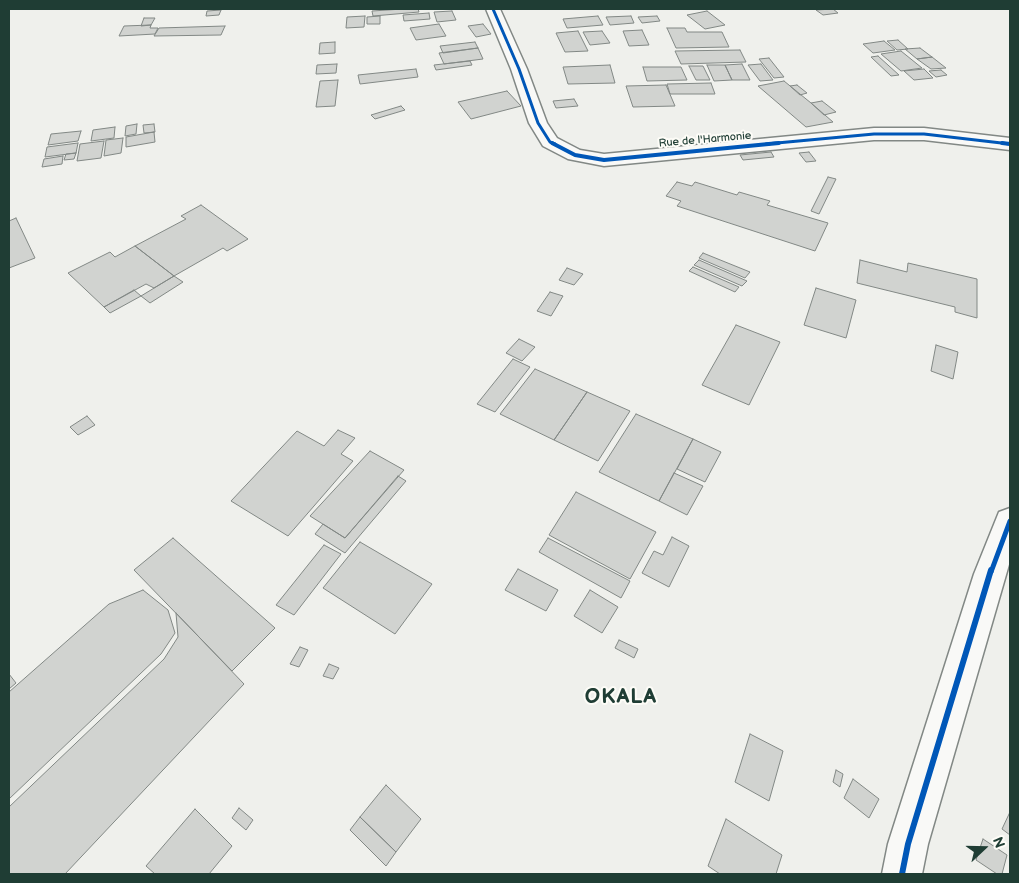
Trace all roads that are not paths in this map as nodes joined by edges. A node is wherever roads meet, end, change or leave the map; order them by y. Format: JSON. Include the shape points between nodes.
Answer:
{"nodes":[{"id":1,"x":493,"y":9,"type":"edge"},
{"id":2,"x":1010,"y":144,"type":"edge"},
{"id":3,"x":1010,"y":521,"type":"edge"},
{"id":4,"x":902,"y":874,"type":"edge"}],
"edges":[{"from":1,"to":2,"type":"street","name":"Rue de l'Harmonie","via":[[538,123],[550,142],[575,155],[604,160],[874,134],[924,134]]},
{"from":3,"to":4,"type":"street","via":[[990,574],[908,844]]}]}
